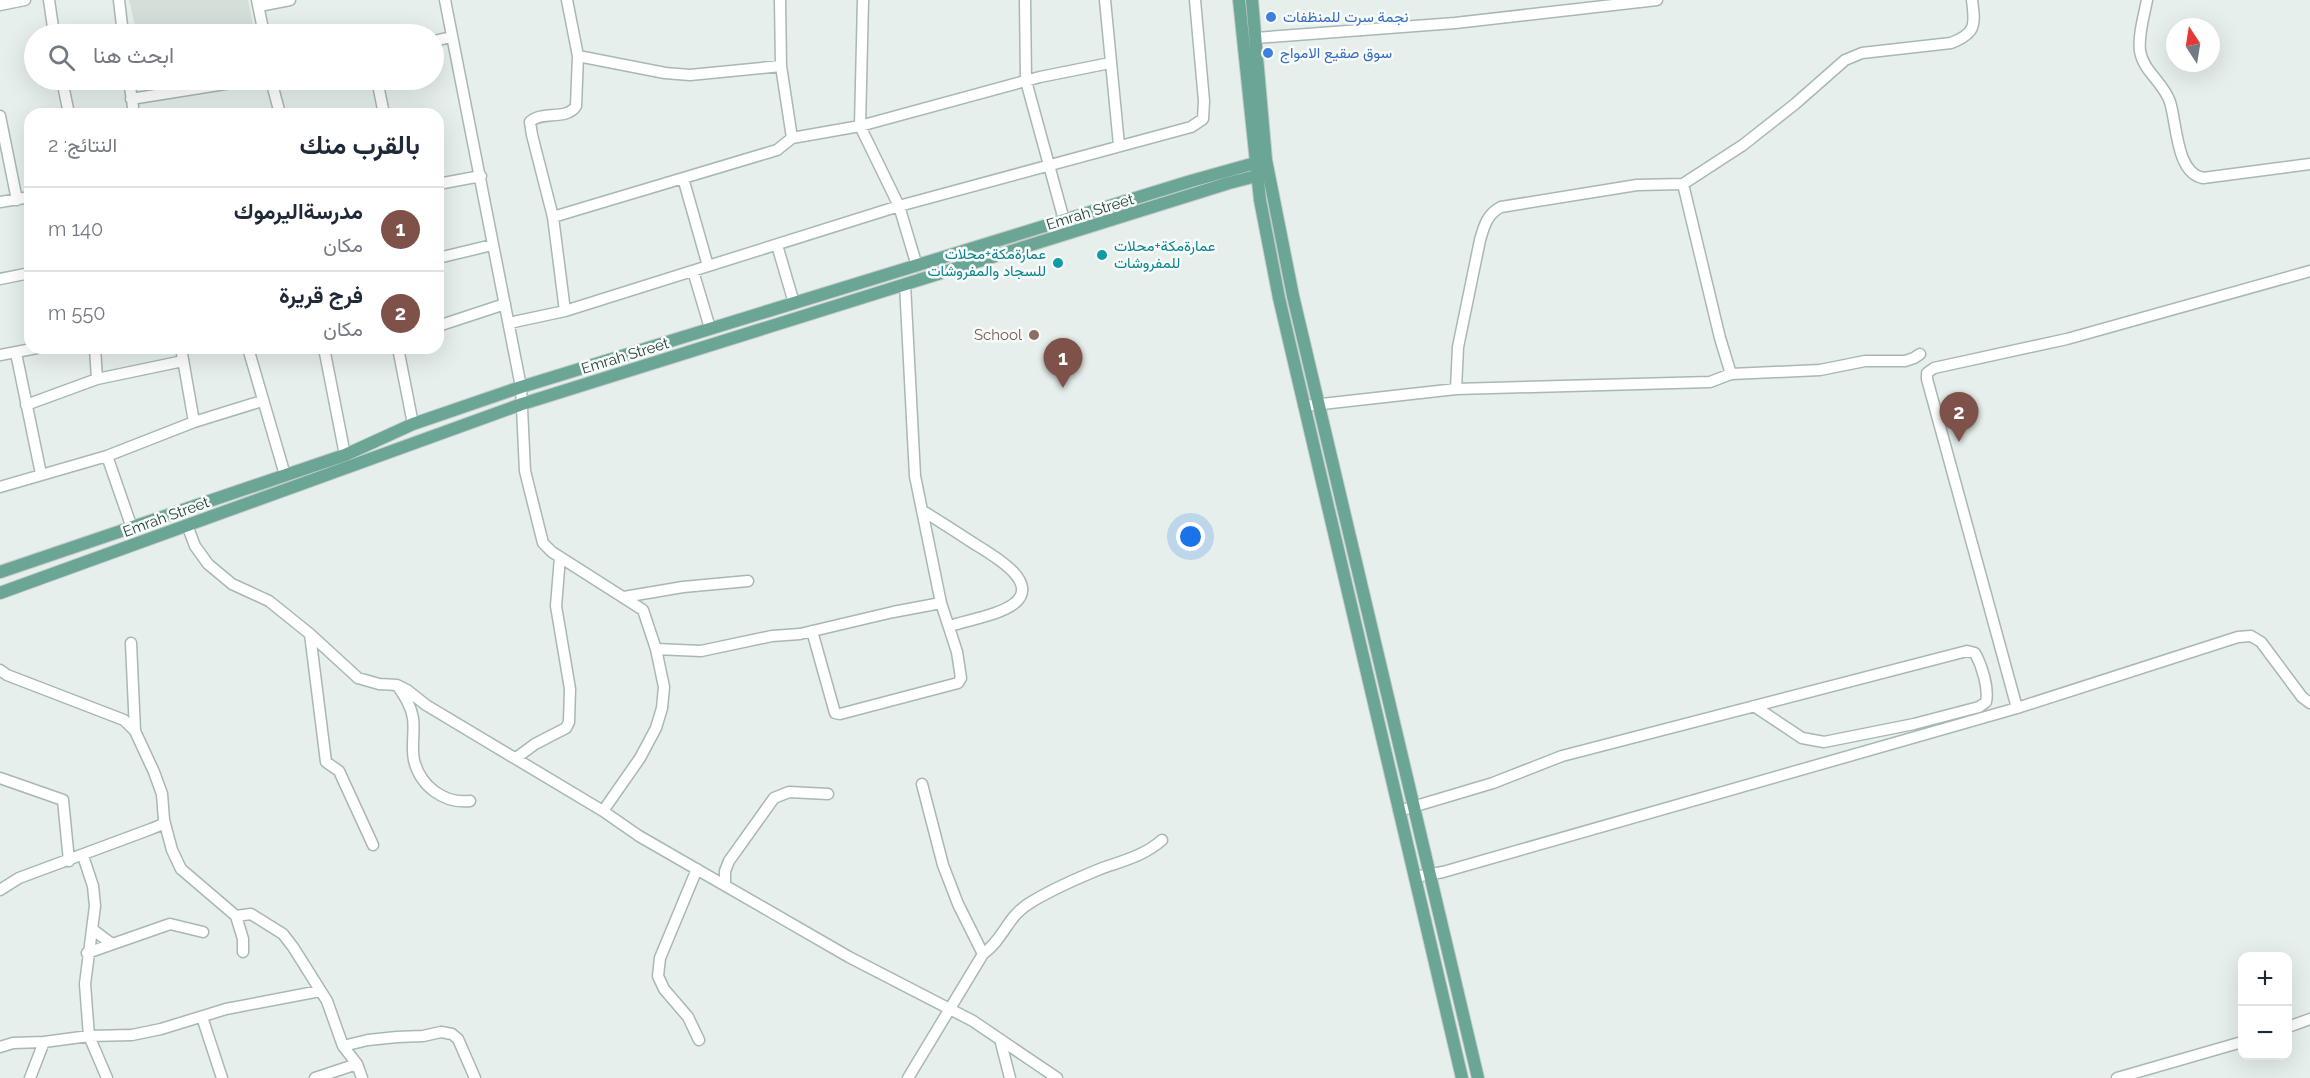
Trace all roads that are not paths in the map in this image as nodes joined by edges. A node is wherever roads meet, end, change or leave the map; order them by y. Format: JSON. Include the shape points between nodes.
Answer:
{"nodes":[{"id":1,"x":25,"y":0,"type":"edge"},
{"id":2,"x":49,"y":0,"type":"edge"},
{"id":3,"x":119,"y":0,"type":"edge"},
{"id":4,"x":290,"y":0,"type":"edge"},
{"id":5,"x":445,"y":0,"type":"edge"},
{"id":6,"x":567,"y":0,"type":"edge"},
{"id":7,"x":780,"y":0,"type":"edge"},
{"id":8,"x":863,"y":0,"type":"edge"},
{"id":9,"x":1025,"y":0,"type":"edge"},
{"id":10,"x":1105,"y":0,"type":"edge"},
{"id":11,"x":1195,"y":0,"type":"edge"},
{"id":12,"x":1239,"y":0,"type":"edge"},
{"id":13,"x":1252,"y":0,"type":"edge"},
{"id":14,"x":1657,"y":0,"type":"edge"},
{"id":15,"x":1972,"y":0,"type":"edge"},
{"id":16,"x":2147,"y":0,"type":"edge"},
{"id":17,"x":258,"y":3,"type":"edge"},
{"id":18,"x":0,"y":5,"type":"edge"},
{"id":19,"x":1590,"y":5,"type":"edge"},
{"id":20,"x":53,"y":24,"type":"edge"},
{"id":21,"x":122,"y":24,"type":"edge"},
{"id":22,"x":262,"y":24,"type":"edge"},
{"id":23,"x":451,"y":37,"type":"junction"},
{"id":24,"x":1254,"y":38,"type":"junction"},
{"id":25,"x":444,"y":39,"type":"edge"},
{"id":26,"x":578,"y":56,"type":"junction"},
{"id":27,"x":1110,"y":63,"type":"junction"},
{"id":28,"x":781,"y":66,"type":"junction"},
{"id":29,"x":1026,"y":81,"type":"junction"},
{"id":30,"x":64,"y":90,"type":"edge"},
{"id":31,"x":130,"y":90,"type":"edge"},
{"id":32,"x":187,"y":90,"type":"edge"},
{"id":33,"x":274,"y":90,"type":"edge"},
{"id":34,"x":379,"y":90,"type":"edge"},
{"id":35,"x":131,"y":99,"type":"junction"},
{"id":36,"x":68,"y":108,"type":"edge"},
{"id":37,"x":133,"y":108,"type":"edge"},
{"id":38,"x":278,"y":108,"type":"edge"},
{"id":39,"x":383,"y":108,"type":"edge"},
{"id":40,"x":0,"y":116,"type":"edge"},
{"id":41,"x":860,"y":126,"type":"junction"},
{"id":42,"x":792,"y":138,"type":"junction"},
{"id":43,"x":1119,"y":145,"type":"junction"},
{"id":44,"x":1261,"y":161,"type":"junction"},
{"id":45,"x":1049,"y":164,"type":"junction"},
{"id":46,"x":2310,"y":164,"type":"edge"},
{"id":47,"x":1263,"y":174,"type":"junction"},
{"id":48,"x":481,"y":176,"type":"junction"},
{"id":49,"x":683,"y":178,"type":"junction"},
{"id":50,"x":444,"y":183,"type":"edge"},
{"id":51,"x":1683,"y":183,"type":"junction"},
{"id":52,"x":24,"y":198,"type":"edge"},
{"id":53,"x":18,"y":200,"type":"junction"},
{"id":54,"x":0,"y":202,"type":"edge"},
{"id":55,"x":899,"y":206,"type":"junction"},
{"id":56,"x":553,"y":217,"type":"junction"},
{"id":57,"x":1064,"y":220,"type":"junction"},
{"id":58,"x":492,"y":245,"type":"junction"},
{"id":59,"x":777,"y":245,"type":"junction"},
{"id":60,"x":444,"y":257,"type":"edge"},
{"id":61,"x":708,"y":266,"type":"junction"},
{"id":62,"x":917,"y":266,"type":"junction"},
{"id":63,"x":693,"y":271,"type":"junction"},
{"id":64,"x":2310,"y":271,"type":"edge"},
{"id":65,"x":24,"y":274,"type":"edge"},
{"id":66,"x":0,"y":279,"type":"edge"},
{"id":67,"x":905,"y":284,"type":"junction"},
{"id":68,"x":794,"y":303,"type":"junction"},
{"id":69,"x":505,"y":304,"type":"junction"},
{"id":70,"x":565,"y":311,"type":"junction"},
{"id":71,"x":509,"y":323,"type":"junction"},
{"id":72,"x":444,"y":324,"type":"edge"},
{"id":73,"x":710,"y":328,"type":"junction"},
{"id":74,"x":24,"y":351,"type":"edge"},
{"id":75,"x":16,"y":353,"type":"junction"},
{"id":76,"x":95,"y":354,"type":"edge"},
{"id":77,"x":182,"y":354,"type":"edge"},
{"id":78,"x":250,"y":354,"type":"edge"},
{"id":79,"x":325,"y":354,"type":"edge"},
{"id":80,"x":399,"y":354,"type":"edge"},
{"id":81,"x":1920,"y":354,"type":"dead end"},
{"id":82,"x":0,"y":355,"type":"edge"},
{"id":83,"x":183,"y":361,"type":"junction"},
{"id":84,"x":1731,"y":374,"type":"junction"},
{"id":85,"x":97,"y":379,"type":"junction"},
{"id":86,"x":521,"y":387,"type":"junction"},
{"id":87,"x":1456,"y":389,"type":"junction"},
{"id":88,"x":262,"y":401,"type":"junction"},
{"id":89,"x":522,"y":404,"type":"junction"},
{"id":90,"x":26,"y":405,"type":"junction"},
{"id":91,"x":1318,"y":405,"type":"junction"},
{"id":92,"x":1304,"y":406,"type":"junction"},
{"id":93,"x":194,"y":422,"type":"junction"},
{"id":94,"x":413,"y":424,"type":"junction"},
{"id":95,"x":345,"y":455,"type":"junction"},
{"id":96,"x":107,"y":456,"type":"junction"},
{"id":97,"x":41,"y":474,"type":"junction"},
{"id":98,"x":285,"y":475,"type":"junction"},
{"id":99,"x":0,"y":487,"type":"edge"},
{"id":100,"x":923,"y":511,"type":"junction"},
{"id":101,"x":187,"y":525,"type":"junction"},
{"id":102,"x":132,"y":528,"type":"junction"},
{"id":103,"x":560,"y":557,"type":"junction"},
{"id":104,"x":0,"y":572,"type":"edge"},
{"id":105,"x":748,"y":581,"type":"dead end"},
{"id":106,"x":0,"y":593,"type":"edge"},
{"id":107,"x":624,"y":597,"type":"junction"},
{"id":108,"x":940,"y":603,"type":"junction"},
{"id":109,"x":950,"y":626,"type":"junction"},
{"id":110,"x":812,"y":631,"type":"junction"},
{"id":111,"x":310,"y":634,"type":"junction"},
{"id":112,"x":131,"y":643,"type":"dead end"},
{"id":113,"x":656,"y":649,"type":"junction"},
{"id":114,"x":0,"y":670,"type":"edge"},
{"id":115,"x":397,"y":685,"type":"junction"},
{"id":116,"x":2310,"y":703,"type":"edge"},
{"id":117,"x":1754,"y":706,"type":"junction"},
{"id":118,"x":2017,"y":708,"type":"junction"},
{"id":119,"x":135,"y":731,"type":"junction"},
{"id":120,"x":516,"y":758,"type":"junction"},
{"id":121,"x":0,"y":778,"type":"edge"},
{"id":122,"x":922,"y":784,"type":"dead end"},
{"id":123,"x":828,"y":794,"type":"dead end"},
{"id":124,"x":470,"y":801,"type":"dead end"},
{"id":125,"x":1413,"y":808,"type":"junction"},
{"id":126,"x":603,"y":811,"type":"junction"},
{"id":127,"x":1399,"y":811,"type":"junction"},
{"id":128,"x":164,"y":819,"type":"junction"},
{"id":129,"x":1162,"y":840,"type":"dead end"},
{"id":130,"x":373,"y":845,"type":"dead end"},
{"id":131,"x":83,"y":856,"type":"junction"},
{"id":132,"x":69,"y":861,"type":"junction"},
{"id":133,"x":697,"y":868,"type":"junction"},
{"id":134,"x":1429,"y":874,"type":"junction"},
{"id":135,"x":1414,"y":878,"type":"junction"},
{"id":136,"x":725,"y":884,"type":"junction"},
{"id":137,"x":0,"y":890,"type":"edge"},
{"id":138,"x":236,"y":916,"type":"junction"},
{"id":139,"x":92,"y":929,"type":"junction"},
{"id":140,"x":203,"y":932,"type":"dead end"},
{"id":141,"x":112,"y":944,"type":"junction"},
{"id":142,"x":243,"y":952,"type":"dead end"},
{"id":143,"x":87,"y":953,"type":"junction"},
{"id":144,"x":983,"y":954,"type":"junction"},
{"id":145,"x":320,"y":991,"type":"junction"},
{"id":146,"x":951,"y":1010,"type":"junction"},
{"id":147,"x":202,"y":1017,"type":"junction"},
{"id":148,"x":2310,"y":1019,"type":"edge"},
{"id":149,"x":2292,"y":1026,"type":"edge"},
{"id":150,"x":89,"y":1036,"type":"junction"},
{"id":151,"x":1000,"y":1039,"type":"junction"},
{"id":152,"x":699,"y":1040,"type":"dead end"},
{"id":153,"x":44,"y":1042,"type":"junction"},
{"id":154,"x":2238,"y":1043,"type":"edge"},
{"id":155,"x":343,"y":1046,"type":"junction"},
{"id":156,"x":0,"y":1047,"type":"edge"},
{"id":157,"x":357,"y":1064,"type":"junction"},
{"id":158,"x":2129,"y":1076,"type":"edge"},
{"id":159,"x":30,"y":1078,"type":"edge"},
{"id":160,"x":107,"y":1078,"type":"edge"},
{"id":161,"x":222,"y":1078,"type":"edge"},
{"id":162,"x":315,"y":1078,"type":"edge"},
{"id":163,"x":362,"y":1078,"type":"edge"},
{"id":164,"x":476,"y":1078,"type":"edge"},
{"id":165,"x":908,"y":1078,"type":"edge"},
{"id":166,"x":1010,"y":1078,"type":"edge"},
{"id":167,"x":1057,"y":1078,"type":"edge"},
{"id":168,"x":1462,"y":1078,"type":"edge"},
{"id":169,"x":1478,"y":1078,"type":"edge"},
{"id":170,"x":2116,"y":1078,"type":"edge"}],
"edges":[{"from":1,"to":18,"type":"street"},
{"from":2,"to":20,"type":"street"},
{"from":3,"to":21,"type":"street"},
{"from":4,"to":17,"type":"street"},
{"from":5,"to":23,"type":"street"},
{"from":6,"to":26,"type":"street"},
{"from":7,"to":28,"type":"street"},
{"from":8,"to":41,"type":"street"},
{"from":9,"to":29,"type":"street"},
{"from":10,"to":27,"type":"street"},
{"from":11,"to":43,"type":"street","via":[[1203,119],[1191,127]]},
{"from":12,"to":44,"type":"main road"},
{"from":13,"to":24,"type":"main road"},
{"from":14,"to":19,"type":"street"},
{"from":15,"to":51,"type":"street","via":[[1974,22],[1964,38],[1951,43],[1862,53],[1845,60],[1743,145]]},
{"from":16,"to":46,"type":"street","via":[[2140,39],[2142,58],[2168,95],[2180,152],[2188,170],[2203,178]]},
{"from":17,"to":22,"type":"street"},
{"from":19,"to":24,"type":"street","via":[[1443,24]]},
{"from":23,"to":25,"type":"street"},
{"from":23,"to":48,"type":"street"},
{"from":24,"to":44,"type":"main road"},
{"from":26,"to":28,"type":"street","via":[[690,75]]},
{"from":26,"to":56,"type":"street","via":[[574,110],[535,117],[530,122]]},
{"from":27,"to":29,"type":"street"},
{"from":27,"to":43,"type":"street"},
{"from":28,"to":42,"type":"street"},
{"from":29,"to":41,"type":"street"},
{"from":29,"to":45,"type":"street"},
{"from":30,"to":36,"type":"street"},
{"from":31,"to":35,"type":"street"},
{"from":32,"to":35,"type":"street"},
{"from":33,"to":38,"type":"street"},
{"from":34,"to":39,"type":"street"},
{"from":35,"to":37,"type":"street"},
{"from":40,"to":53,"type":"street"},
{"from":41,"to":42,"type":"street"},
{"from":41,"to":55,"type":"street"},
{"from":42,"to":49,"type":"street","via":[[777,150]]},
{"from":43,"to":45,"type":"street"},
{"from":44,"to":47,"type":"main road"},
{"from":44,"to":57,"type":"main road","name":"Emrah Street"},
{"from":45,"to":55,"type":"street"},
{"from":45,"to":57,"type":"street"},
{"from":47,"to":67,"type":"main road","name":"Emrah Street"},
{"from":47,"to":91,"type":"main road"},
{"from":47,"to":92,"type":"main road","via":[[1279,298]]},
{"from":48,"to":50,"type":"street"},
{"from":48,"to":58,"type":"street"},
{"from":49,"to":56,"type":"street"},
{"from":49,"to":61,"type":"street"},
{"from":51,"to":84,"type":"street"},
{"from":51,"to":87,"type":"street","via":[[1637,185],[1494,210],[1480,240],[1458,346]]},
{"from":52,"to":53,"type":"street"},
{"from":53,"to":54,"type":"street"},
{"from":55,"to":59,"type":"street"},
{"from":55,"to":62,"type":"street"},
{"from":56,"to":70,"type":"street"},
{"from":57,"to":62,"type":"main road","name":"Emrah Street"},
{"from":58,"to":60,"type":"street"},
{"from":58,"to":69,"type":"street"},
{"from":59,"to":61,"type":"street"},
{"from":59,"to":68,"type":"street"},
{"from":61,"to":63,"type":"street"},
{"from":62,"to":68,"type":"main road","name":"Emrah Street"},
{"from":63,"to":70,"type":"street"},
{"from":63,"to":73,"type":"street"},
{"from":64,"to":118,"type":"street","via":[[2067,339],[1934,368],[1927,373]]},
{"from":65,"to":66,"type":"street"},
{"from":67,"to":89,"type":"main road","name":"Emrah Street"},
{"from":67,"to":100,"type":"street","via":[[913,445]]},
{"from":68,"to":73,"type":"main road","name":"Emrah Street"},
{"from":69,"to":71,"type":"street"},
{"from":69,"to":72,"type":"street"},
{"from":70,"to":71,"type":"street"},
{"from":71,"to":86,"type":"street"},
{"from":73,"to":86,"type":"main road","name":"Emrah Street"},
{"from":74,"to":75,"type":"street"},
{"from":75,"to":82,"type":"street"},
{"from":75,"to":90,"type":"street"},
{"from":76,"to":85,"type":"street"},
{"from":77,"to":83,"type":"street"},
{"from":78,"to":88,"type":"street"},
{"from":79,"to":95,"type":"street"},
{"from":80,"to":94,"type":"street"},
{"from":81,"to":84,"type":"street","via":[[1905,361],[1865,361],[1820,370]]},
{"from":83,"to":85,"type":"street"},
{"from":83,"to":93,"type":"street"},
{"from":84,"to":87,"type":"street","via":[[1710,382]]},
{"from":85,"to":90,"type":"street"},
{"from":86,"to":89,"type":"street"},
{"from":86,"to":94,"type":"main road","name":"Emrah Street"},
{"from":87,"to":91,"type":"street"},
{"from":88,"to":93,"type":"street"},
{"from":88,"to":98,"type":"street"},
{"from":89,"to":101,"type":"main road","name":"Emrah Street"},
{"from":89,"to":103,"type":"street","via":[[525,471],[543,543]]},
{"from":90,"to":97,"type":"street"},
{"from":91,"to":92,"type":"street"},
{"from":91,"to":125,"type":"main road"},
{"from":92,"to":127,"type":"main road"},
{"from":93,"to":96,"type":"street"},
{"from":94,"to":95,"type":"main road","name":"Emrah Street"},
{"from":95,"to":98,"type":"main road","name":"Emrah Street"},
{"from":96,"to":97,"type":"street"},
{"from":96,"to":102,"type":"street"},
{"from":97,"to":99,"type":"street"},
{"from":98,"to":102,"type":"main road","name":"Emrah Street"},
{"from":100,"to":108,"type":"street"},
{"from":100,"to":109,"type":"street","via":[[999,557],[1020,582],[1022,593],[1006,609]]},
{"from":101,"to":106,"type":"main road","name":"Emrah Street"},
{"from":101,"to":111,"type":"street","via":[[208,564],[232,584],[269,601]]},
{"from":102,"to":104,"type":"main road","name":"Emrah Street"},
{"from":103,"to":107,"type":"street"},
{"from":103,"to":120,"type":"street","via":[[556,606],[570,689],[569,722],[566,728]]},
{"from":105,"to":107,"type":"street"},
{"from":107,"to":113,"type":"street","via":[[643,610]]},
{"from":108,"to":109,"type":"street"},
{"from":108,"to":110,"type":"street"},
{"from":109,"to":110,"type":"street","via":[[961,670],[958,683],[840,714],[833,709]]},
{"from":110,"to":113,"type":"street","via":[[701,651]]},
{"from":111,"to":115,"type":"street","via":[[358,678]]},
{"from":111,"to":130,"type":"street","via":[[326,762],[339,771]]},
{"from":112,"to":119,"type":"street"},
{"from":113,"to":126,"type":"street","via":[[664,687],[659,718],[640,758]]},
{"from":114,"to":119,"type":"street","via":[[124,720]]},
{"from":115,"to":120,"type":"street"},
{"from":115,"to":124,"type":"street","via":[[413,717],[414,759],[422,778],[445,799],[457,803]]},
{"from":116,"to":118,"type":"street","via":[[2302,698],[2261,642],[2245,636]]},
{"from":117,"to":117,"type":"street","via":[[1967,651],[1975,653],[1979,660],[1987,694],[1986,702],[1979,707],[1824,742],[1802,738]]},
{"from":117,"to":125,"type":"street","via":[[1562,756]]},
{"from":118,"to":134,"type":"street"},
{"from":119,"to":128,"type":"street","via":[[162,794]]},
{"from":120,"to":126,"type":"street"},
{"from":121,"to":132,"type":"street","via":[[63,800]]},
{"from":122,"to":144,"type":"street","via":[[943,865]]},
{"from":123,"to":136,"type":"street","via":[[789,792],[774,798],[729,861]]},
{"from":125,"to":127,"type":"street"},
{"from":125,"to":134,"type":"main road"},
{"from":126,"to":133,"type":"street"},
{"from":127,"to":135,"type":"main road"},
{"from":128,"to":131,"type":"street","via":[[163,824]]},
{"from":128,"to":138,"type":"street","via":[[171,850],[181,869]]},
{"from":129,"to":144,"type":"street","via":[[1133,858],[1099,869],[1032,901],[1014,914],[999,939]]},
{"from":131,"to":132,"type":"street"},
{"from":131,"to":139,"type":"street","via":[[93,886]]},
{"from":132,"to":137,"type":"street","via":[[18,878]]},
{"from":133,"to":136,"type":"street"},
{"from":133,"to":152,"type":"street","via":[[660,958],[658,976],[688,1017]]},
{"from":134,"to":135,"type":"street"},
{"from":134,"to":169,"type":"main road"},
{"from":135,"to":168,"type":"main road"},
{"from":136,"to":146,"type":"street","via":[[849,957]]},
{"from":138,"to":142,"type":"street"},
{"from":138,"to":145,"type":"street","via":[[251,914],[282,934]]},
{"from":139,"to":141,"type":"street"},
{"from":139,"to":143,"type":"street"},
{"from":140,"to":141,"type":"street","via":[[170,924]]},
{"from":141,"to":143,"type":"street"},
{"from":143,"to":150,"type":"street"},
{"from":144,"to":146,"type":"street"},
{"from":145,"to":147,"type":"street"},
{"from":145,"to":155,"type":"street"},
{"from":146,"to":151,"type":"street"},
{"from":146,"to":165,"type":"street"},
{"from":147,"to":150,"type":"street","via":[[132,1035]]},
{"from":147,"to":161,"type":"street"},
{"from":148,"to":149,"type":"street"},
{"from":150,"to":153,"type":"street"},
{"from":150,"to":160,"type":"street"},
{"from":151,"to":166,"type":"street"},
{"from":151,"to":167,"type":"street"},
{"from":153,"to":156,"type":"street"},
{"from":153,"to":159,"type":"street"},
{"from":154,"to":158,"type":"street"},
{"from":155,"to":157,"type":"street"},
{"from":155,"to":164,"type":"street","via":[[368,1040],[452,1034]]},
{"from":157,"to":162,"type":"street"},
{"from":157,"to":163,"type":"street"},
{"from":158,"to":170,"type":"street"}]}
